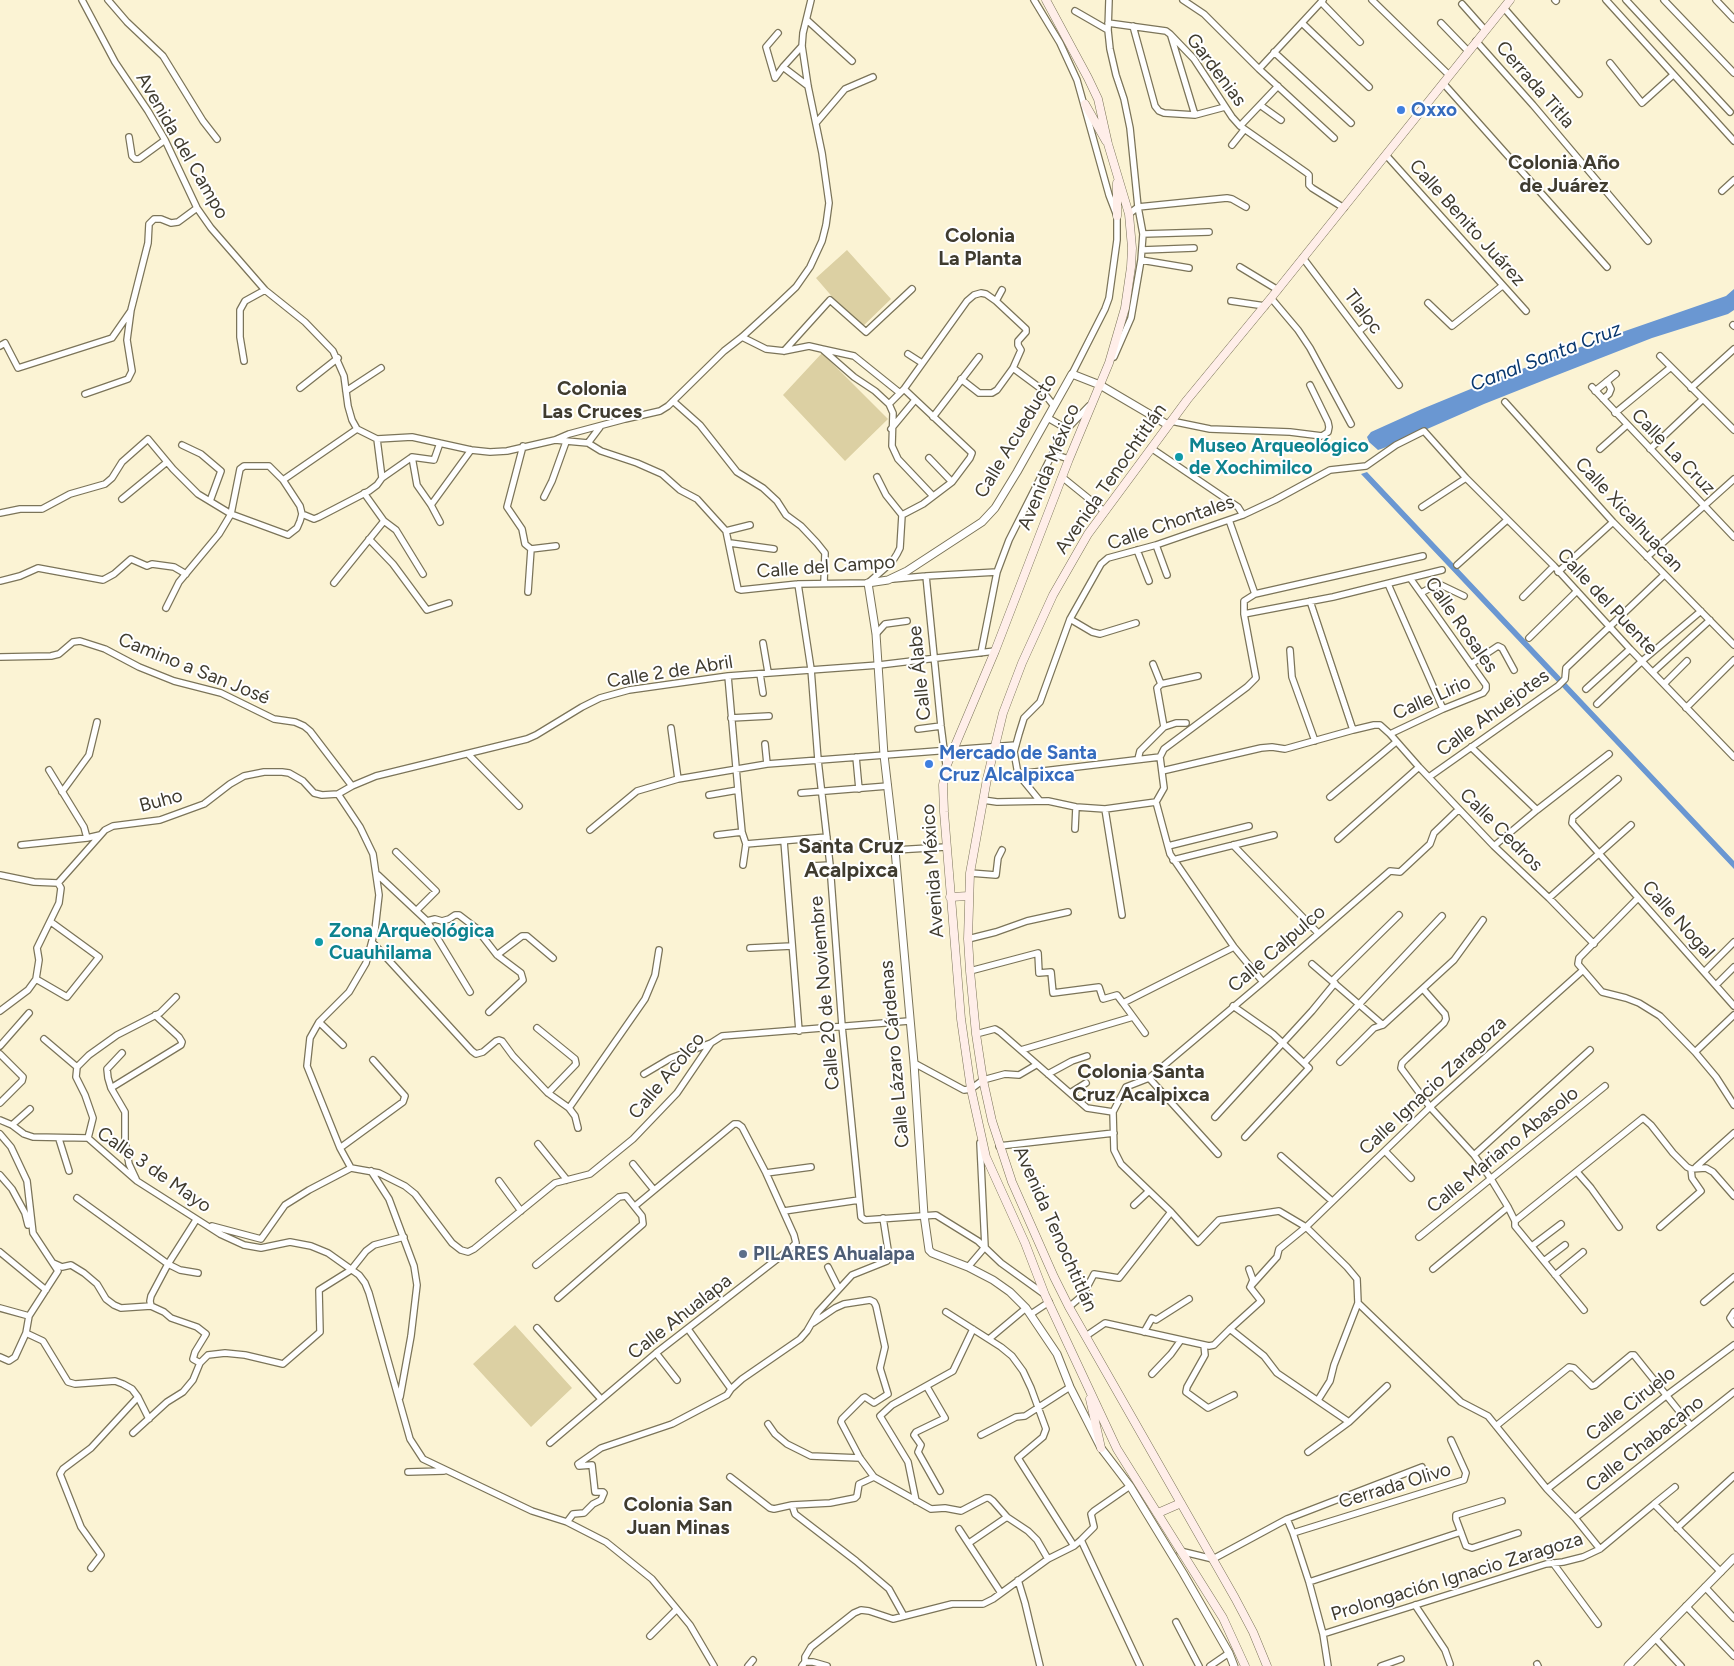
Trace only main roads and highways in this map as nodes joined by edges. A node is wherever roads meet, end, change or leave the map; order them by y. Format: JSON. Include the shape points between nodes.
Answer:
{"nodes":[{"id":1,"x":1046,"y":0,"type":"edge"},
{"id":2,"x":1510,"y":0,"type":"edge"},
{"id":3,"x":1085,"y":104,"type":"road end"},
{"id":4,"x":1108,"y":144,"type":"junction"},
{"id":5,"x":1118,"y":176,"type":"junction"},
{"id":6,"x":1117,"y":216,"type":"road end"},
{"id":7,"x":969,"y":896,"type":"junction"},
{"id":8,"x":950,"y":897,"type":"junction"},
{"id":9,"x":968,"y":919,"type":"junction"},
{"id":10,"x":953,"y":921,"type":"junction"},
{"id":11,"x":992,"y":1122,"type":"junction"},
{"id":12,"x":980,"y":1128,"type":"junction"},
{"id":13,"x":1086,"y":1382,"type":"junction"},
{"id":14,"x":1101,"y":1448,"type":"road end"},
{"id":15,"x":1181,"y":1503,"type":"junction"},
{"id":16,"x":1158,"y":1513,"type":"junction"},
{"id":17,"x":1245,"y":1666,"type":"edge"},
{"id":18,"x":1267,"y":1666,"type":"edge"}],
"edges":[{"from":1,"to":4,"type":"main road","name":"Avenida México","via":[[1093,88]]},
{"from":2,"to":7,"type":"main road","name":"Avenida Tenochtitlán","via":[[1170,423],[1088,534],[1050,603],[1003,713],[983,800]]},
{"from":3,"to":4,"type":"main road"},
{"from":4,"to":5,"type":"main road","name":"Avenida México"},
{"from":5,"to":6,"type":"main road"},
{"from":5,"to":8,"type":"main road","name":"Avenida México","via":[[1128,214],[1132,248],[1129,288],[1110,363],[946,767],[943,785]]},
{"from":7,"to":8,"type":"main road"},
{"from":7,"to":9,"type":"main road","name":"Avenida Tenochtitlán"},
{"from":8,"to":10,"type":"main road","name":"Avenida México"},
{"from":9,"to":10,"type":"main road"},
{"from":9,"to":11,"type":"main road","name":"Avenida Tenochtitlán","via":[[976,1034]]},
{"from":10,"to":12,"type":"main road","name":"Avenida México","via":[[961,1019]]},
{"from":11,"to":12,"type":"main road"},
{"from":11,"to":15,"type":"main road","name":"Avenida Tenochtitlán","via":[[1012,1182],[1054,1277]]},
{"from":12,"to":13,"type":"main road","name":"Avenida México","via":[[986,1157]]},
{"from":13,"to":14,"type":"main road"},
{"from":13,"to":16,"type":"main road","via":[[1117,1449]]},
{"from":15,"to":16,"type":"main road"},
{"from":15,"to":18,"type":"main road","name":"Avenida Tenochtitlán","via":[[1252,1632]]},
{"from":16,"to":17,"type":"main road","via":[[1223,1618]]}]}
